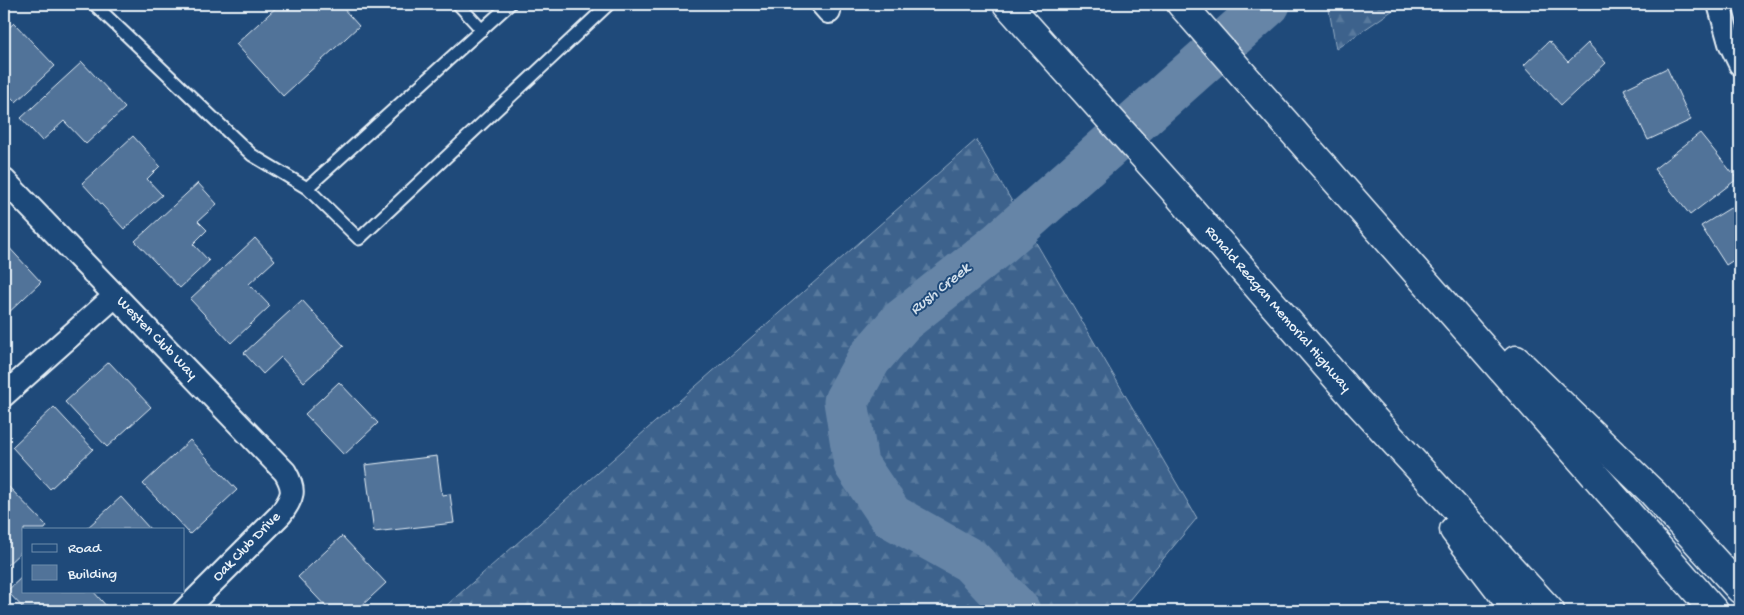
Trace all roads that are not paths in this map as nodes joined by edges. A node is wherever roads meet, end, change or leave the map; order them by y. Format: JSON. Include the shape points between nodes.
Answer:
{"nodes":[{"id":1,"x":94,"y":4,"type":"edge"},
{"id":2,"x":458,"y":4,"type":"edge"},
{"id":3,"x":510,"y":4,"type":"edge"},
{"id":4,"x":609,"y":4,"type":"edge"},
{"id":5,"x":1006,"y":4,"type":"edge"},
{"id":6,"x":1181,"y":4,"type":"edge"},
{"id":7,"x":1719,"y":4,"type":"edge"},
{"id":8,"x":482,"y":30,"type":"junction"},
{"id":9,"x":1740,"y":64,"type":"edge"},
{"id":10,"x":4,"y":180,"type":"edge"},
{"id":11,"x":307,"y":188,"type":"junction"},
{"id":12,"x":1376,"y":224,"type":"junction"},
{"id":13,"x":115,"y":296,"type":"junction"},
{"id":14,"x":4,"y":395,"type":"edge"},
{"id":15,"x":1357,"y":401,"type":"junction"},
{"id":16,"x":288,"y":503,"type":"joint"},
{"id":17,"x":1740,"y":589,"type":"edge"},
{"id":18,"x":184,"y":611,"type":"edge"},
{"id":19,"x":1516,"y":611,"type":"edge"},
{"id":20,"x":1550,"y":611,"type":"edge"},
{"id":21,"x":1714,"y":611,"type":"edge"}],
"edges":[{"from":1,"to":11,"type":"lane","via":[[252,155]]},
{"from":2,"to":8,"type":"lane"},
{"from":3,"to":8,"type":"lane"},
{"from":4,"to":11,"type":"lane","via":[[359,239]]},
{"from":5,"to":15,"type":"highway","name":"Ronald Reagan Memorial Highway"},
{"from":6,"to":12,"type":"highway"},
{"from":7,"to":9,"type":"street","via":[[1730,43]]},
{"from":8,"to":11,"type":"lane"},
{"from":10,"to":13,"type":"street","name":"Westen Club Way"},
{"from":12,"to":17,"type":"highway","via":[[1653,493]]},
{"from":12,"to":21,"type":"highway"},
{"from":13,"to":14,"type":"street"},
{"from":13,"to":16,"type":"street","name":"Westen Club Way","via":[[284,472],[292,485]]},
{"from":15,"to":19,"type":"highway"},
{"from":15,"to":20,"type":"highway","name":"Ronald Reagan Memorial Highway"},
{"from":16,"to":18,"type":"street","name":"Oak Club Drive","via":[[281,514]]}]}
